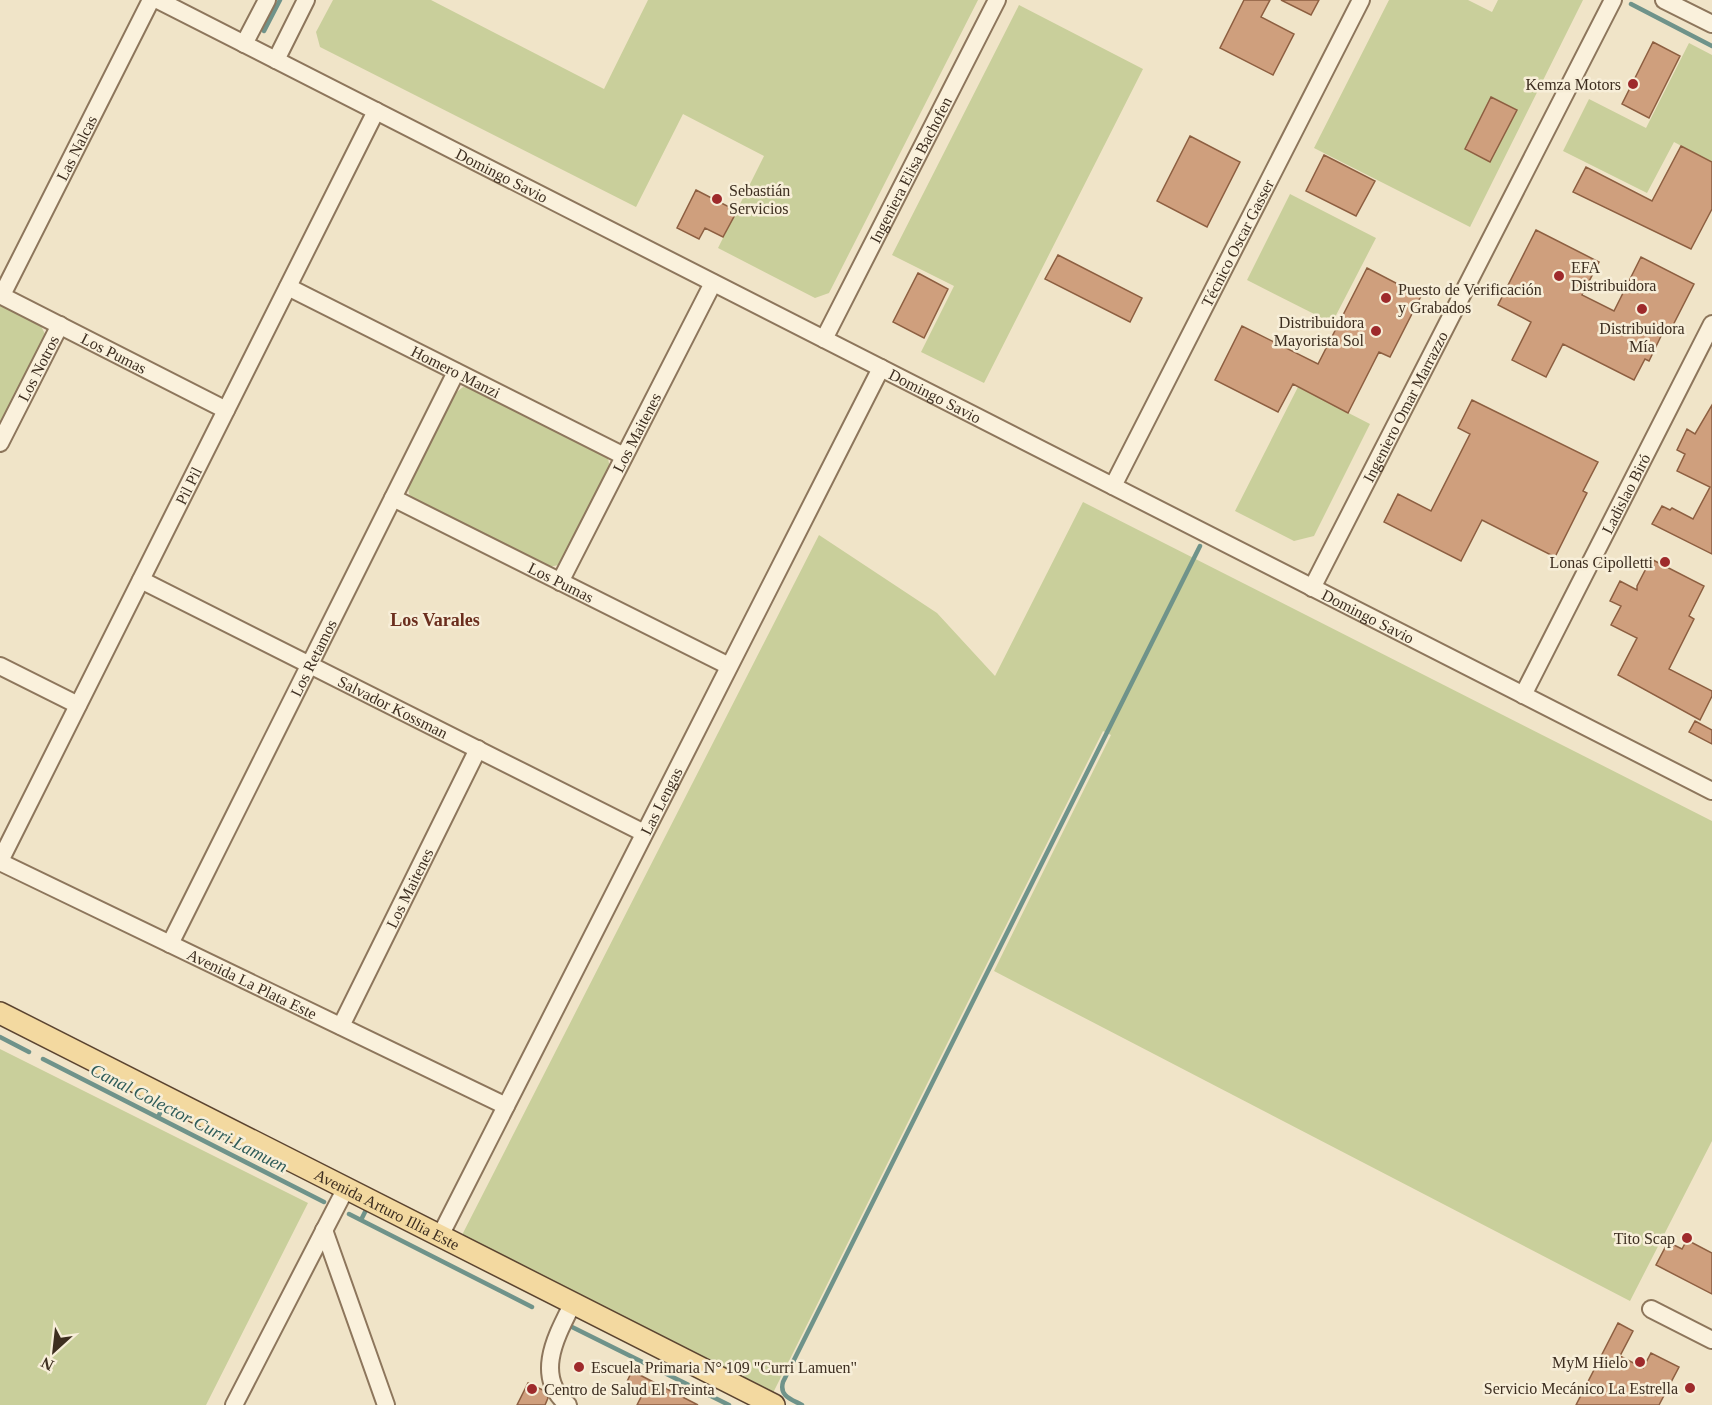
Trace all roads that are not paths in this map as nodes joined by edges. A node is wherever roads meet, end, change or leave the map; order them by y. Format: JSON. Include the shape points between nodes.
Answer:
{"nodes":[{"id":1,"x":151,"y":0,"type":"edge"},
{"id":2,"x":158,"y":0,"type":"edge"},
{"id":3,"x":267,"y":0,"type":"edge"},
{"id":4,"x":306,"y":0,"type":"edge"},
{"id":5,"x":997,"y":0,"type":"edge"},
{"id":6,"x":1361,"y":0,"type":"edge"},
{"id":7,"x":1613,"y":0,"type":"edge"},
{"id":8,"x":1664,"y":0,"type":"edge"},
{"id":9,"x":1712,"y":24,"type":"edge"},
{"id":10,"x":244,"y":44,"type":"junction"},
{"id":11,"x":276,"y":60,"type":"junction"},
{"id":12,"x":376,"y":111,"type":"junction"},
{"id":13,"x":713,"y":283,"type":"junction"},
{"id":14,"x":288,"y":287,"type":"junction"},
{"id":15,"x":1,"y":295,"type":"edge"},
{"id":16,"x":1712,"y":324,"type":"edge"},
{"id":17,"x":60,"y":325,"type":"junction"},
{"id":18,"x":824,"y":339,"type":"junction"},
{"id":19,"x":881,"y":368,"type":"junction"},
{"id":20,"x":456,"y":372,"type":"junction"},
{"id":21,"x":226,"y":410,"type":"junction"},
{"id":22,"x":0,"y":443,"type":"edge"},
{"id":23,"x":624,"y":456,"type":"junction"},
{"id":24,"x":1113,"y":486,"type":"junction"},
{"id":25,"x":393,"y":498,"type":"junction"},
{"id":26,"x":141,"y":580,"type":"junction"},
{"id":27,"x":560,"y":582,"type":"junction"},
{"id":28,"x":1312,"y":588,"type":"junction"},
{"id":29,"x":309,"y":664,"type":"junction"},
{"id":30,"x":0,"y":666,"type":"edge"},
{"id":31,"x":729,"y":666,"type":"junction"},
{"id":32,"x":1523,"y":695,"type":"junction"},
{"id":33,"x":78,"y":705,"type":"junction"},
{"id":34,"x":478,"y":749,"type":"junction"},
{"id":35,"x":1712,"y":791,"type":"edge"},
{"id":36,"x":644,"y":833,"type":"junction"},
{"id":37,"x":0,"y":861,"type":"edge"},
{"id":38,"x":170,"y":944,"type":"junction"},
{"id":39,"x":0,"y":1013,"type":"edge"},
{"id":40,"x":341,"y":1026,"type":"junction"},
{"id":41,"x":506,"y":1106,"type":"junction"},
{"id":42,"x":346,"y":1188,"type":"junction"},
{"id":43,"x":324,"y":1230,"type":"junction"},
{"id":44,"x":440,"y":1236,"type":"junction"},
{"id":45,"x":573,"y":1303,"type":"junction"},
{"id":46,"x":1651,"y":1309,"type":"dead end"},
{"id":47,"x":1712,"y":1340,"type":"edge"},
{"id":48,"x":234,"y":1405,"type":"edge"},
{"id":49,"x":386,"y":1405,"type":"edge"},
{"id":50,"x":568,"y":1405,"type":"edge"},
{"id":51,"x":774,"y":1405,"type":"edge"}],
"edges":[{"from":1,"to":15,"type":"street","name":"Las Nalcas"},
{"from":2,"to":10,"type":"street","name":"Domingo Savio"},
{"from":3,"to":10,"type":"street"},
{"from":4,"to":11,"type":"street"},
{"from":5,"to":18,"type":"street","name":"Ingeniera Elisa Bachofen"},
{"from":6,"to":24,"type":"street","name":"Técnico Oscar Gasser"},
{"from":7,"to":28,"type":"street","name":"Ingeniero Omar Marrazzo"},
{"from":8,"to":9,"type":"street"},
{"from":10,"to":11,"type":"street","name":"Domingo Savio"},
{"from":11,"to":12,"type":"street","name":"Domingo Savio"},
{"from":12,"to":13,"type":"street","name":"Domingo Savio"},
{"from":12,"to":14,"type":"street","name":"Pil Pil"},
{"from":13,"to":18,"type":"street","name":"Domingo Savio"},
{"from":13,"to":23,"type":"street","name":"Los Maitenes"},
{"from":14,"to":20,"type":"street","name":"Homero Manzi"},
{"from":14,"to":21,"type":"street","name":"Pil Pil"},
{"from":15,"to":17,"type":"street","name":"Los Pumas"},
{"from":16,"to":32,"type":"street","name":"Ladislao Biró"},
{"from":17,"to":21,"type":"street","name":"Los Pumas"},
{"from":17,"to":22,"type":"street","name":"Los Notros"},
{"from":18,"to":19,"type":"street","name":"Domingo Savio"},
{"from":19,"to":24,"type":"street","name":"Domingo Savio"},
{"from":19,"to":31,"type":"street","name":"Las Lengas"},
{"from":20,"to":23,"type":"street","name":"Homero Manzi"},
{"from":20,"to":25,"type":"street","name":"Los Retamos"},
{"from":21,"to":26,"type":"street","name":"Pil Pil"},
{"from":23,"to":27,"type":"street","name":"Los Maitenes"},
{"from":24,"to":28,"type":"street","name":"Domingo Savio"},
{"from":25,"to":27,"type":"street","name":"Los Pumas"},
{"from":25,"to":29,"type":"street","name":"Los Retamos"},
{"from":26,"to":29,"type":"street","name":"Salvador Kossman"},
{"from":26,"to":33,"type":"street","name":"Pil Pil"},
{"from":27,"to":31,"type":"street","name":"Los Pumas"},
{"from":28,"to":32,"type":"street","name":"Domingo Savio"},
{"from":29,"to":34,"type":"street","name":"Salvador Kossman"},
{"from":29,"to":38,"type":"street","name":"Los Retamos"},
{"from":30,"to":33,"type":"street"},
{"from":31,"to":36,"type":"street","name":"Las Lengas"},
{"from":32,"to":35,"type":"street","name":"Domingo Savio"},
{"from":33,"to":37,"type":"street","name":"Pil Pil"},
{"from":34,"to":36,"type":"street","name":"Salvador Kossman"},
{"from":34,"to":40,"type":"street","name":"Los Maitenes"},
{"from":36,"to":41,"type":"street","name":"Las Lengas"},
{"from":37,"to":38,"type":"street","name":"Avenida La Plata Este"},
{"from":38,"to":40,"type":"street","name":"Avenida La Plata Este"},
{"from":39,"to":42,"type":"main road","name":"Avenida Arturo Illia Este"},
{"from":40,"to":41,"type":"street","name":"Avenida La Plata Este"},
{"from":41,"to":44,"type":"street","name":"Las Lengas"},
{"from":42,"to":43,"type":"street"},
{"from":42,"to":44,"type":"main road","name":"Avenida Arturo Illia Este"},
{"from":43,"to":48,"type":"street"},
{"from":43,"to":49,"type":"street"},
{"from":44,"to":45,"type":"main road","name":"Avenida Arturo Illia Este"},
{"from":45,"to":50,"type":"street","via":[[550,1356],[553,1385]]},
{"from":45,"to":51,"type":"main road","name":"Avenida Arturo Illia Este"},
{"from":46,"to":47,"type":"street"}]}
